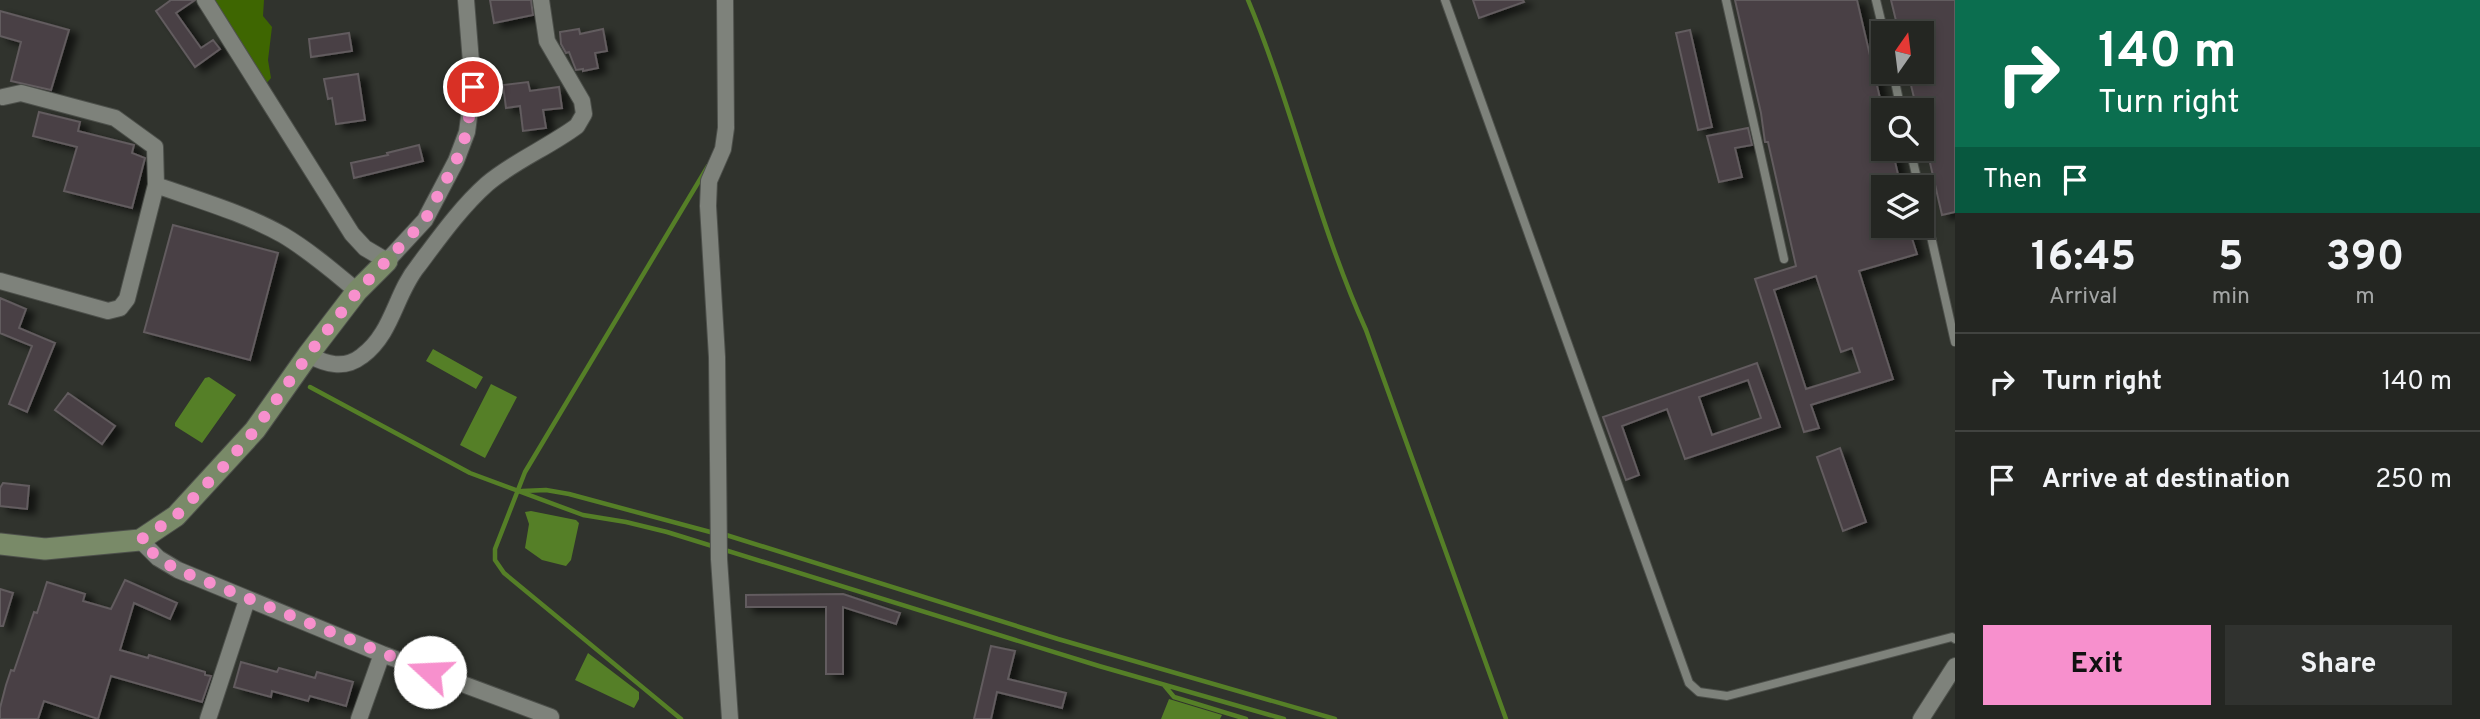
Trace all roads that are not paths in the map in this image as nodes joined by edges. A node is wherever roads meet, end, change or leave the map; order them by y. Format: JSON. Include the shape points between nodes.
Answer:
{"nodes":[{"id":1,"x":205,"y":0,"type":"edge"},
{"id":2,"x":466,"y":0,"type":"edge"},
{"id":3,"x":541,"y":0,"type":"edge"},
{"id":4,"x":724,"y":0,"type":"edge"},
{"id":5,"x":1445,"y":0,"type":"edge"},
{"id":6,"x":1726,"y":0,"type":"edge"},
{"id":7,"x":1876,"y":0,"type":"edge"},
{"id":8,"x":1881,"y":21,"type":"edge"},
{"id":9,"x":1,"y":97,"type":"edge"},
{"id":10,"x":156,"y":185,"type":"junction"},
{"id":11,"x":1931,"y":238,"type":"edge"},
{"id":12,"x":1784,"y":259,"type":"dead end"},
{"id":13,"x":387,"y":261,"type":"junction"},
{"id":14,"x":0,"y":281,"type":"edge"},
{"id":15,"x":358,"y":291,"type":"junction"},
{"id":16,"x":1955,"y":340,"type":"edge"},
{"id":17,"x":308,"y":355,"type":"junction"},
{"id":18,"x":140,"y":540,"type":"junction"},
{"id":19,"x":0,"y":544,"type":"edge"},
{"id":20,"x":247,"y":600,"type":"junction"},
{"id":21,"x":1955,"y":639,"type":"edge"},
{"id":22,"x":382,"y":654,"type":"junction"},
{"id":23,"x":1955,"y":666,"type":"edge"},
{"id":24,"x":552,"y":718,"type":"edge"},
{"id":25,"x":208,"y":719,"type":"edge"},
{"id":26,"x":359,"y":719,"type":"edge"},
{"id":27,"x":730,"y":719,"type":"edge"},
{"id":28,"x":1921,"y":719,"type":"edge"}],
"edges":[{"from":1,"to":13,"type":"street","via":[[352,234]]},
{"from":2,"to":13,"type":"street","via":[[473,87],[467,132],[425,220]]},
{"from":3,"to":17,"type":"street","via":[[547,41],[582,101],[584,114],[577,126],[488,184],[468,203],[415,269],[387,328],[365,354],[343,365]]},
{"from":4,"to":27,"type":"street","via":[[726,128],[723,149],[709,181],[708,206],[717,357],[719,559]]},
{"from":5,"to":21,"type":"lane","via":[[1689,683],[1699,692],[1727,696]]},
{"from":6,"to":12,"type":"lane"},
{"from":7,"to":8,"type":"lane"},
{"from":9,"to":10,"type":"street","via":[[21,93],[115,118],[155,147]]},
{"from":10,"to":14,"type":"street","via":[[127,299],[120,308],[108,311]]},
{"from":10,"to":15,"type":"street","via":[[284,236]]},
{"from":11,"to":16,"type":"lane"},
{"from":13,"to":15,"type":"street"},
{"from":15,"to":17,"type":"street"},
{"from":17,"to":18,"type":"street","via":[[224,466],[176,516]]},
{"from":18,"to":19,"type":"street","via":[[45,549]]},
{"from":18,"to":20,"type":"street","via":[[178,570]]},
{"from":20,"to":22,"type":"street"},
{"from":20,"to":25,"type":"street"},
{"from":22,"to":24,"type":"street"},
{"from":22,"to":26,"type":"street"},
{"from":23,"to":28,"type":"street"}]}
